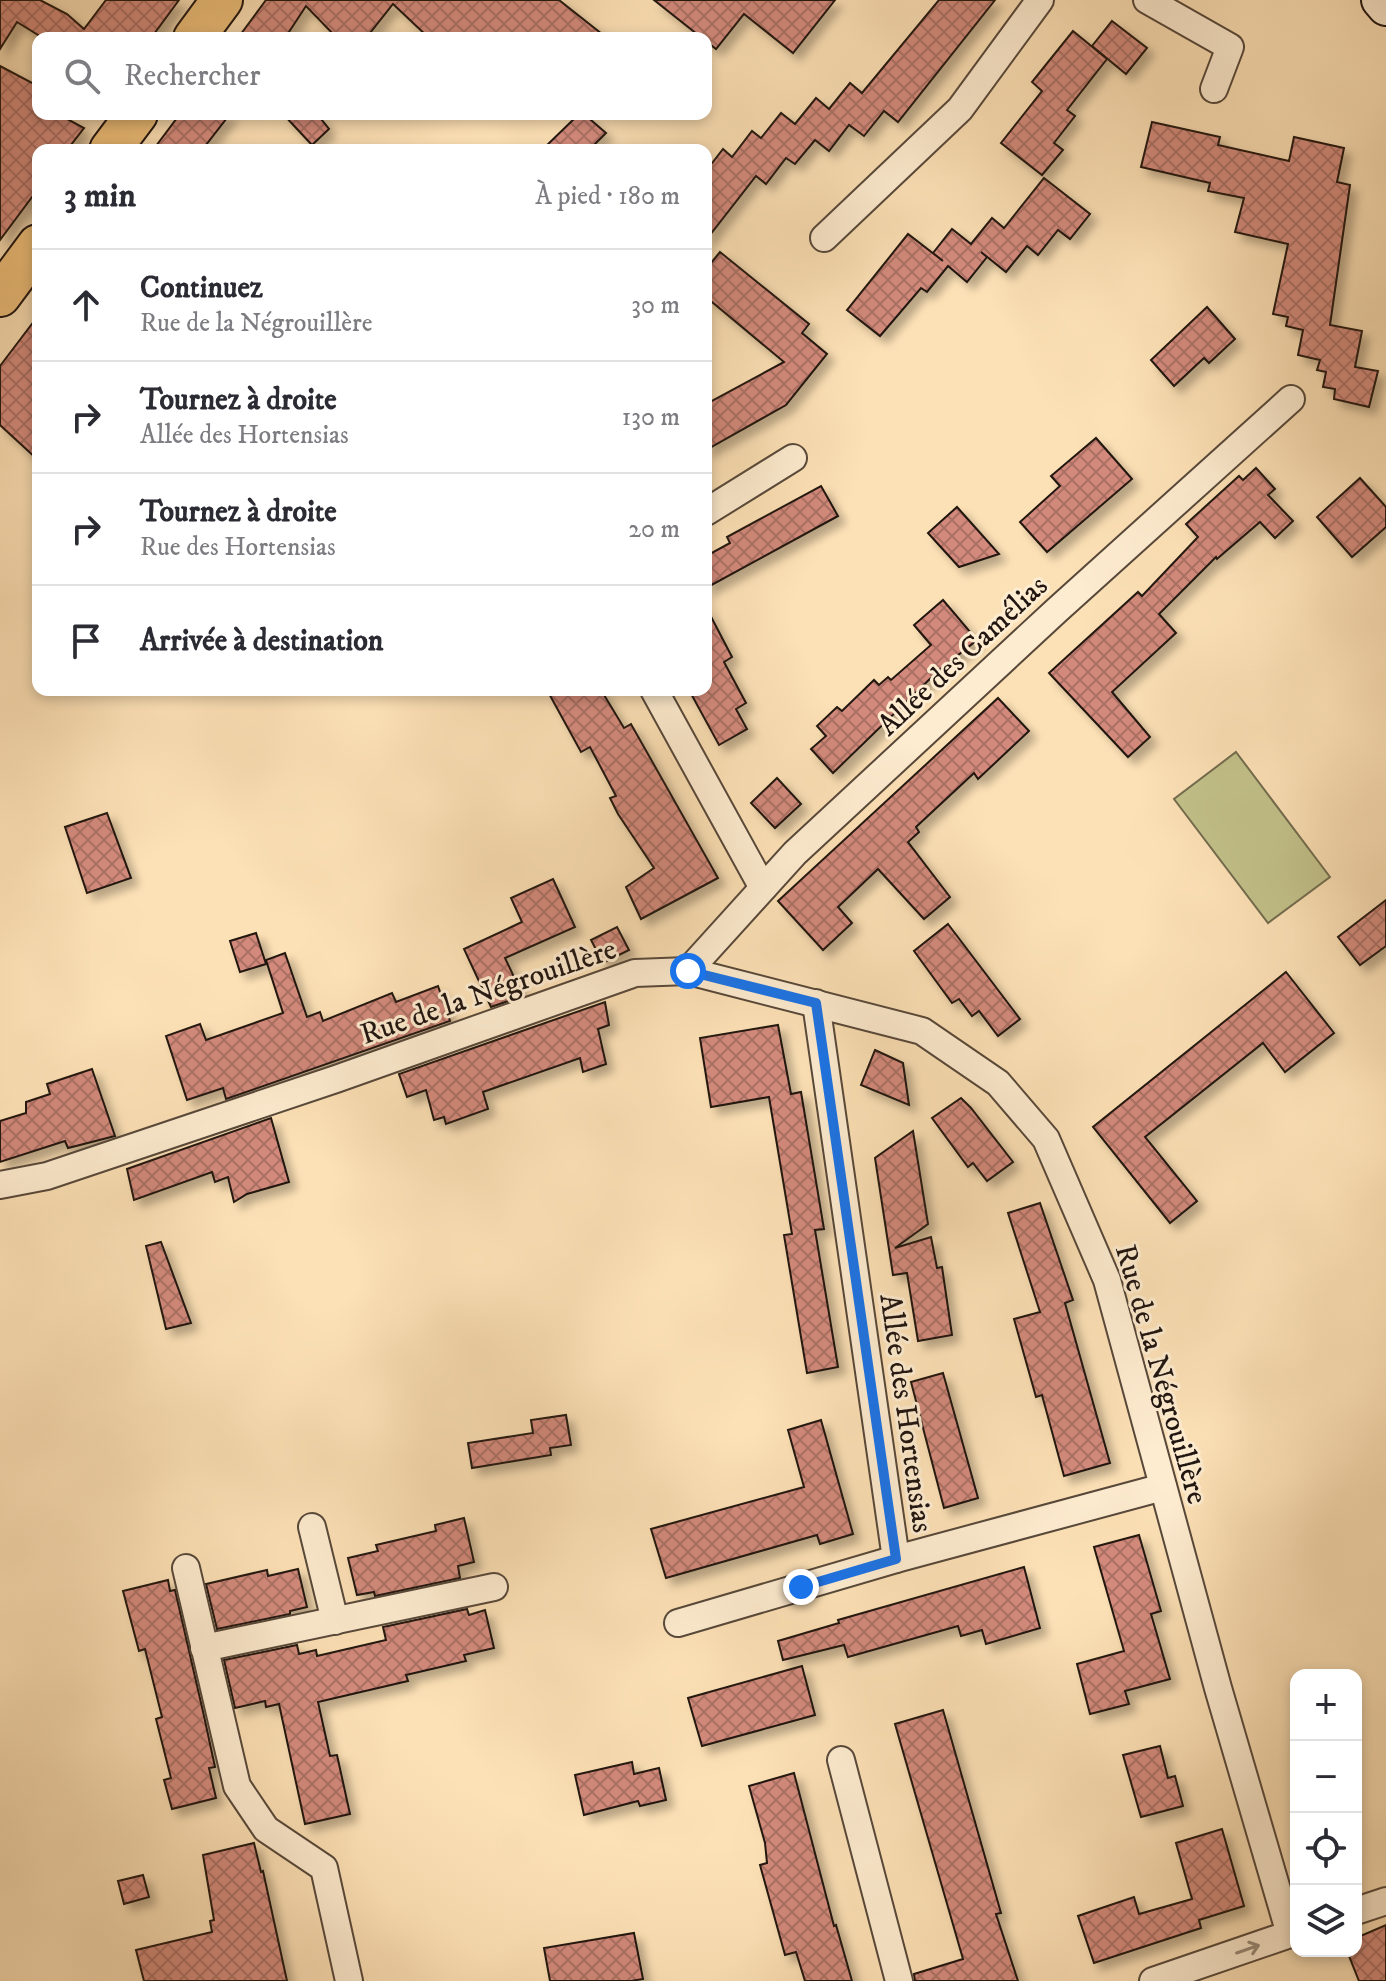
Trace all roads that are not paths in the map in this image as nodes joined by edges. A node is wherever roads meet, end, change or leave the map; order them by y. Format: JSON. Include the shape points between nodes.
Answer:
{"nodes":[{"id":1,"x":222,"y":0,"type":"edge"},
{"id":2,"x":1040,"y":0,"type":"edge"},
{"id":3,"x":1147,"y":0,"type":"edge"},
{"id":4,"x":1380,"y":0,"type":"edge"},
{"id":5,"x":1386,"y":7,"type":"edge"},
{"id":6,"x":198,"y":32,"type":"edge"},
{"id":7,"x":1214,"y":89,"type":"dead end"},
{"id":8,"x":132,"y":120,"type":"edge"},
{"id":9,"x":114,"y":144,"type":"edge"},
{"id":10,"x":824,"y":238,"type":"dead end"},
{"id":11,"x":32,"y":253,"type":"edge"},
{"id":12,"x":0,"y":296,"type":"edge"},
{"id":13,"x":1291,"y":399,"type":"dead end"},
{"id":14,"x":793,"y":458,"type":"dead end"},
{"id":15,"x":712,"y":508,"type":"edge"},
{"id":16,"x":657,"y":696,"type":"edge"},
{"id":17,"x":763,"y":888,"type":"junction"},
{"id":18,"x":688,"y":971,"type":"junction"},
{"id":19,"x":816,"y":1003,"type":"junction"},
{"id":20,"x":0,"y":1185,"type":"edge"},
{"id":21,"x":1163,"y":1487,"type":"junction"},
{"id":22,"x":312,"y":1527,"type":"dead end"},
{"id":23,"x":896,"y":1559,"type":"junction"},
{"id":24,"x":186,"y":1568,"type":"dead end"},
{"id":25,"x":494,"y":1587,"type":"dead end"},
{"id":26,"x":335,"y":1621,"type":"junction"},
{"id":27,"x":678,"y":1623,"type":"dead end"},
{"id":28,"x":204,"y":1648,"type":"junction"},
{"id":29,"x":841,"y":1760,"type":"dead end"},
{"id":30,"x":1386,"y":1901,"type":"edge"},
{"id":31,"x":1362,"y":1909,"type":"edge"},
{"id":32,"x":1290,"y":1923,"type":"edge"},
{"id":33,"x":1290,"y":1934,"type":"edge"},
{"id":34,"x":349,"y":1981,"type":"edge"},
{"id":35,"x":899,"y":1981,"type":"edge"},
{"id":36,"x":1153,"y":1981,"type":"edge"}],
"edges":[{"from":1,"to":6,"type":"main road"},
{"from":2,"to":10,"type":"street","via":[[960,109]]},
{"from":3,"to":7,"type":"street","via":[[1230,47]]},
{"from":4,"to":5,"type":"main road"},
{"from":8,"to":9,"type":"main road"},
{"from":11,"to":12,"type":"main road"},
{"from":13,"to":17,"type":"street","name":"Allée des Camélias","via":[[1022,642]]},
{"from":14,"to":15,"type":"street"},
{"from":16,"to":17,"type":"street"},
{"from":17,"to":18,"type":"street","name":"Allée des Camélias"},
{"from":18,"to":19,"type":"street","name":"Rue de la Négrouillère"},
{"from":18,"to":20,"type":"street","name":"Rue de la Négrouillère","via":[[635,973],[47,1176]]},
{"from":19,"to":21,"type":"street","name":"Rue de la Négrouillère","via":[[922,1031],[998,1083],[1046,1139],[1107,1280]]},
{"from":19,"to":23,"type":"street","name":"Allée des Hortensias"},
{"from":21,"to":23,"type":"street","name":"Allée des Hortensias"},
{"from":21,"to":32,"type":"street","name":"Rue de la Négrouillère"},
{"from":22,"to":26,"type":"street"},
{"from":23,"to":27,"type":"street"},
{"from":24,"to":28,"type":"street"},
{"from":25,"to":26,"type":"street"},
{"from":26,"to":28,"type":"street"},
{"from":28,"to":34,"type":"street","via":[[237,1786],[266,1829],[324,1868]]},
{"from":29,"to":35,"type":"street"},
{"from":30,"to":31,"type":"street"},
{"from":36,"to":33,"type":"street","one_way":true}]}
